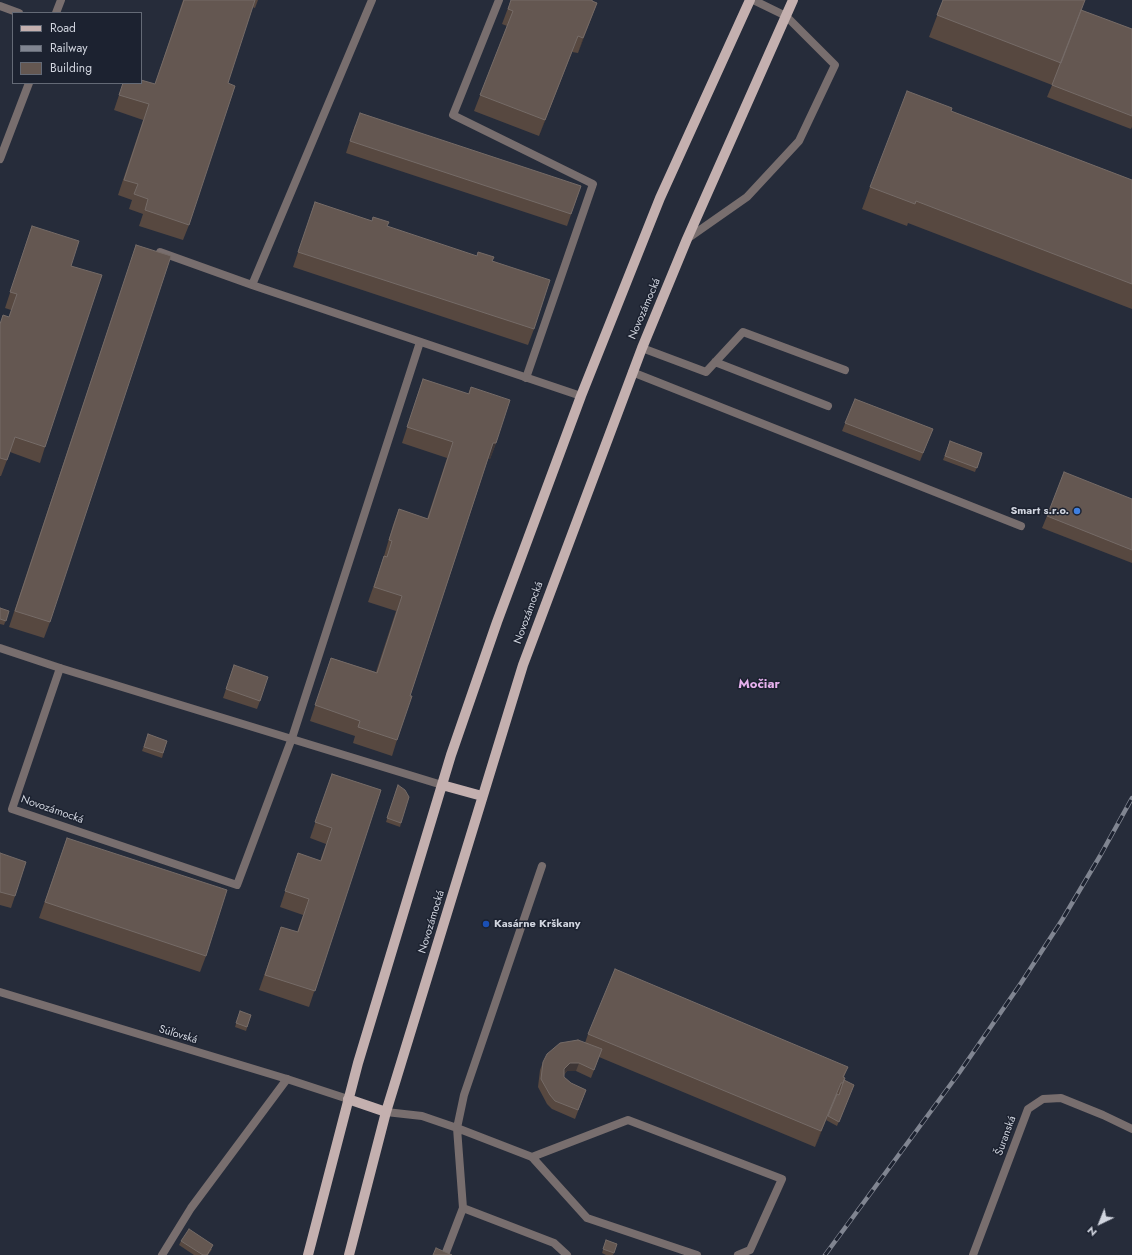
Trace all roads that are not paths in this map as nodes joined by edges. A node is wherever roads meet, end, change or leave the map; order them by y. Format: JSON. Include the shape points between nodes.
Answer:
{"nodes":[{"id":1,"x":61,"y":0,"type":"edge"},
{"id":2,"x":372,"y":0,"type":"edge"},
{"id":3,"x":498,"y":0,"type":"edge"},
{"id":4,"x":750,"y":0,"type":"edge"},
{"id":5,"x":753,"y":0,"type":"edge"},
{"id":6,"x":794,"y":0,"type":"edge"},
{"id":7,"x":0,"y":6,"type":"edge"},
{"id":8,"x":16,"y":12,"type":"edge"},
{"id":9,"x":56,"y":12,"type":"edge"},
{"id":10,"x":786,"y":16,"type":"junction"},
{"id":11,"x":29,"y":84,"type":"edge"},
{"id":12,"x":0,"y":159,"type":"edge"},
{"id":13,"x":687,"y":239,"type":"junction"},
{"id":14,"x":160,"y":252,"type":"edge"},
{"id":15,"x":252,"y":285,"type":"junction"},
{"id":16,"x":420,"y":342,"type":"junction"},
{"id":17,"x":642,"y":348,"type":"junction"},
{"id":18,"x":715,"y":362,"type":"junction"},
{"id":19,"x":845,"y":370,"type":"dead end"},
{"id":20,"x":632,"y":372,"type":"junction"},
{"id":21,"x":526,"y":378,"type":"junction"},
{"id":22,"x":581,"y":396,"type":"junction"},
{"id":23,"x":828,"y":406,"type":"dead end"},
{"id":24,"x":1021,"y":526,"type":"dead end"},
{"id":25,"x":0,"y":648,"type":"edge"},
{"id":26,"x":60,"y":668,"type":"junction"},
{"id":27,"x":292,"y":738,"type":"junction"},
{"id":28,"x":442,"y":785,"type":"junction"},
{"id":29,"x":482,"y":796,"type":"junction"},
{"id":30,"x":542,"y":866,"type":"dead end"},
{"id":31,"x":0,"y":992,"type":"edge"},
{"id":32,"x":286,"y":1079,"type":"junction"},
{"id":33,"x":348,"y":1099,"type":"junction"},
{"id":34,"x":386,"y":1112,"type":"junction"},
{"id":35,"x":457,"y":1128,"type":"junction"},
{"id":36,"x":1132,"y":1129,"type":"edge"},
{"id":37,"x":532,"y":1157,"type":"junction"},
{"id":38,"x":463,"y":1208,"type":"junction"},
{"id":39,"x":162,"y":1255,"type":"edge"},
{"id":40,"x":308,"y":1255,"type":"edge"},
{"id":41,"x":349,"y":1255,"type":"edge"},
{"id":42,"x":445,"y":1255,"type":"edge"},
{"id":43,"x":567,"y":1255,"type":"edge"},
{"id":44,"x":697,"y":1255,"type":"edge"},
{"id":45,"x":738,"y":1255,"type":"edge"},
{"id":46,"x":973,"y":1255,"type":"edge"}],
"edges":[{"from":1,"to":9,"type":"street"},
{"from":2,"to":15,"type":"street"},
{"from":3,"to":21,"type":"street","via":[[453,115],[593,184]]},
{"from":4,"to":22,"type":"main road","via":[[660,198]]},
{"from":5,"to":10,"type":"street"},
{"from":6,"to":10,"type":"main road","name":"Novozámocká"},
{"from":7,"to":8,"type":"street"},
{"from":10,"to":13,"type":"main road","name":"Novozámocká"},
{"from":10,"to":13,"type":"street","via":[[835,65],[799,141],[747,197]]},
{"from":11,"to":12,"type":"street"},
{"from":13,"to":17,"type":"main road","name":"Novozámocká"},
{"from":14,"to":15,"type":"street"},
{"from":15,"to":16,"type":"street"},
{"from":16,"to":21,"type":"street"},
{"from":16,"to":27,"type":"street"},
{"from":17,"to":18,"type":"street","via":[[706,372]]},
{"from":17,"to":20,"type":"main road","name":"Novozámocká"},
{"from":18,"to":19,"type":"street","via":[[743,332]]},
{"from":18,"to":23,"type":"street"},
{"from":20,"to":24,"type":"street"},
{"from":20,"to":29,"type":"main road","name":"Novozámocká","via":[[523,665]]},
{"from":21,"to":22,"type":"street"},
{"from":22,"to":28,"type":"main road","via":[[497,622]]},
{"from":25,"to":26,"type":"street"},
{"from":26,"to":27,"type":"street"},
{"from":26,"to":27,"type":"street","name":"Novozámocká","via":[[12,809],[237,885]]},
{"from":27,"to":28,"type":"street"},
{"from":28,"to":29,"type":"main road"},
{"from":28,"to":33,"type":"main road"},
{"from":29,"to":34,"type":"main road","name":"Novozámocká"},
{"from":30,"to":35,"type":"street","via":[[464,1096]]},
{"from":31,"to":32,"type":"street","name":"Súľovská"},
{"from":32,"to":33,"type":"street","name":"Súľovská"},
{"from":32,"to":39,"type":"street","via":[[191,1208]]},
{"from":33,"to":34,"type":"main road"},
{"from":33,"to":40,"type":"main road"},
{"from":34,"to":35,"type":"street","via":[[422,1116]]},
{"from":34,"to":41,"type":"main road","name":"Novozámocká"},
{"from":35,"to":37,"type":"street"},
{"from":35,"to":38,"type":"street"},
{"from":36,"to":46,"type":"street","name":"Šuranská","via":[[1062,1098],[1043,1099],[1028,1108]]},
{"from":37,"to":44,"type":"street","via":[[587,1218]]},
{"from":37,"to":45,"type":"street","via":[[628,1120],[782,1179],[750,1250]]},
{"from":38,"to":42,"type":"street"},
{"from":38,"to":43,"type":"street","via":[[554,1243]]}]}
